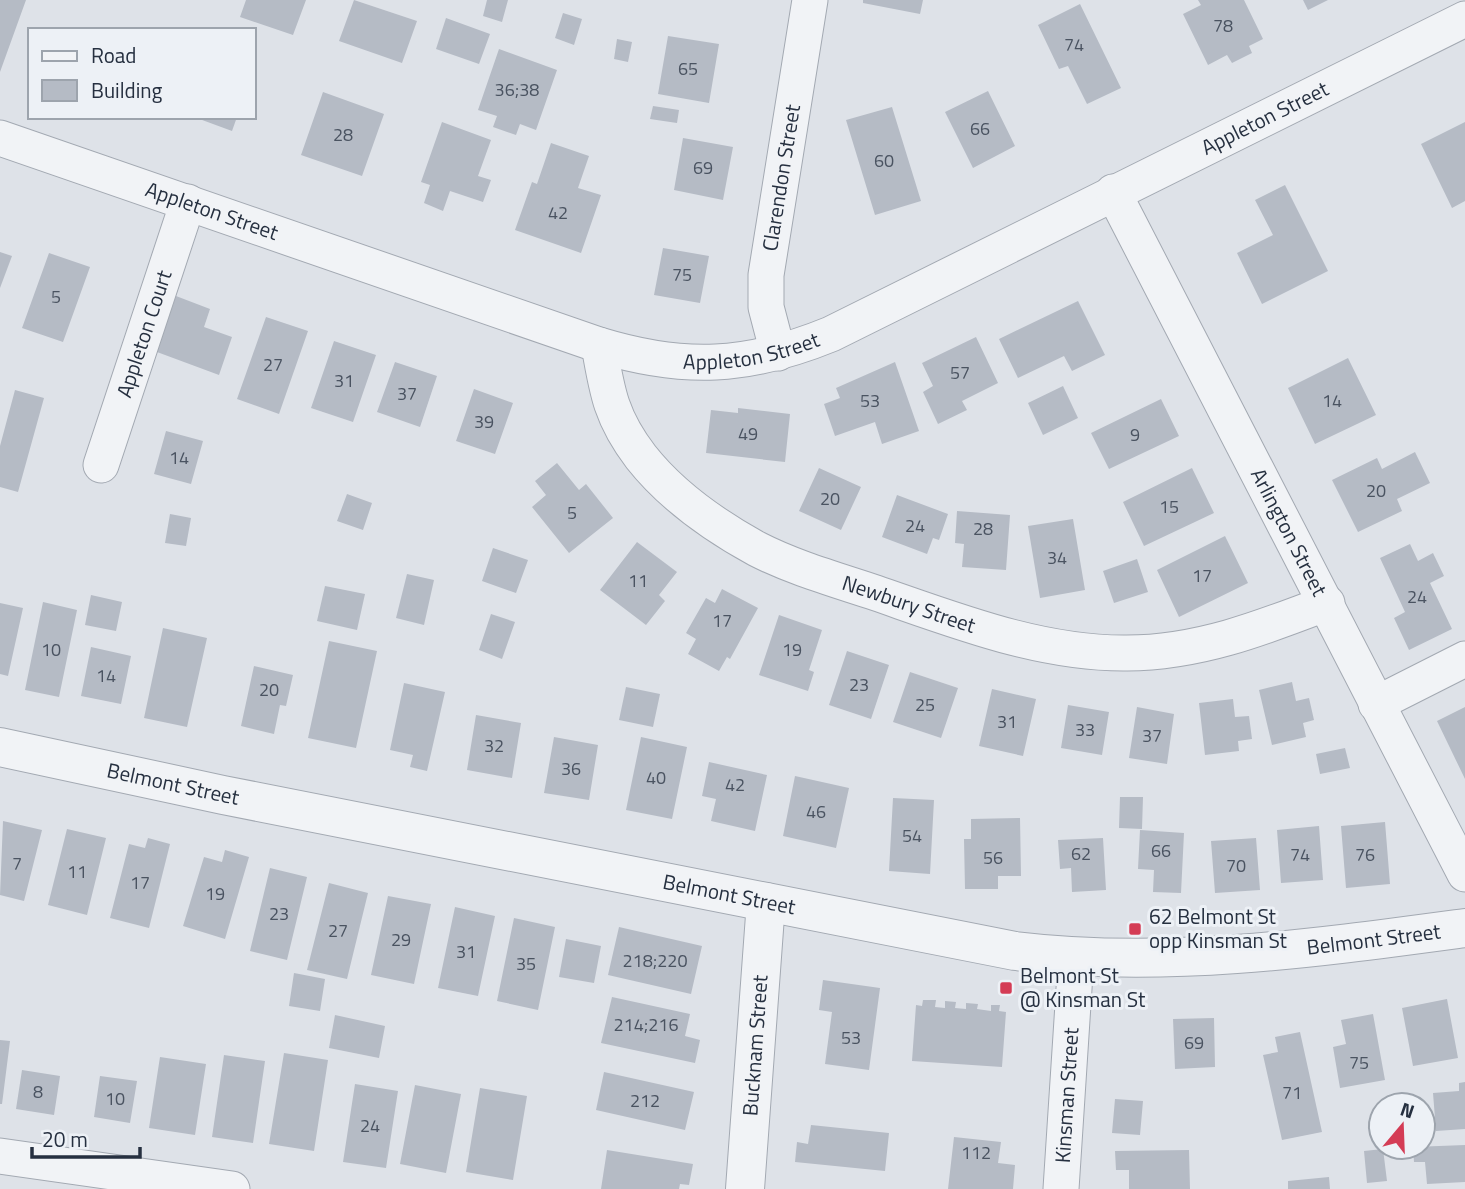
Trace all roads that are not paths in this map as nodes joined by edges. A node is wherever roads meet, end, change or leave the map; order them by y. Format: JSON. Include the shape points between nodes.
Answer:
{"nodes":[{"id":1,"x":810,"y":0,"type":"edge"},
{"id":2,"x":1465,"y":19,"type":"edge"},
{"id":3,"x":0,"y":138,"type":"edge"},
{"id":4,"x":1113,"y":191,"type":"junction"},
{"id":5,"x":188,"y":202,"type":"junction"},
{"id":6,"x":599,"y":345,"type":"junction"},
{"id":7,"x":778,"y":353,"type":"junction"},
{"id":8,"x":101,"y":465,"type":"dead end"},
{"id":9,"x":1327,"y":603,"type":"junction"},
{"id":10,"x":1465,"y":659,"type":"edge"},
{"id":11,"x":1376,"y":704,"type":"junction"},
{"id":12,"x":0,"y":747,"type":"edge"},
{"id":13,"x":1465,"y":874,"type":"edge"},
{"id":14,"x":766,"y":902,"type":"junction"},
{"id":15,"x":1463,"y":933,"type":"edge"},
{"id":16,"x":1076,"y":958,"type":"junction"},
{"id":17,"x":0,"y":1156,"type":"edge"},
{"id":18,"x":232,"y":1189,"type":"edge"},
{"id":19,"x":745,"y":1189,"type":"edge"},
{"id":20,"x":1061,"y":1189,"type":"edge"}],
"edges":[{"from":1,"to":7,"type":"street","name":"Clarendon Street","via":[[766,275],[766,307]]},
{"from":2,"to":4,"type":"street","name":"Appleton Street"},
{"from":3,"to":5,"type":"street","name":"Appleton Street"},
{"from":4,"to":7,"type":"street","name":"Appleton Street","via":[[890,306]]},
{"from":4,"to":9,"type":"street","name":"Arlington Street"},
{"from":5,"to":6,"type":"street","name":"Appleton Street"},
{"from":5,"to":8,"type":"street","name":"Appleton Court"},
{"from":6,"to":7,"type":"street","name":"Appleton Street","via":[[646,359],[686,364],[728,363]]},
{"from":6,"to":9,"type":"street","name":"Newbury Street","via":[[609,402],[622,430],[661,478],[758,550],[815,573],[929,611],[1074,651],[1130,653],[1207,644]]},
{"from":9,"to":11,"type":"street","name":"Arlington Street"},
{"from":10,"to":11,"type":"street"},
{"from":11,"to":13,"type":"street","name":"Arlington Street"},
{"from":12,"to":14,"type":"street","name":"Belmont Street"},
{"from":14,"to":16,"type":"street","name":"Belmont Street","via":[[989,948]]},
{"from":14,"to":19,"type":"street","name":"Bucknam Street"},
{"from":15,"to":16,"type":"street","name":"Belmont Street","via":[[1239,954]]},
{"from":16,"to":20,"type":"street","name":"Kinsman Street"},
{"from":17,"to":18,"type":"street"}]}
